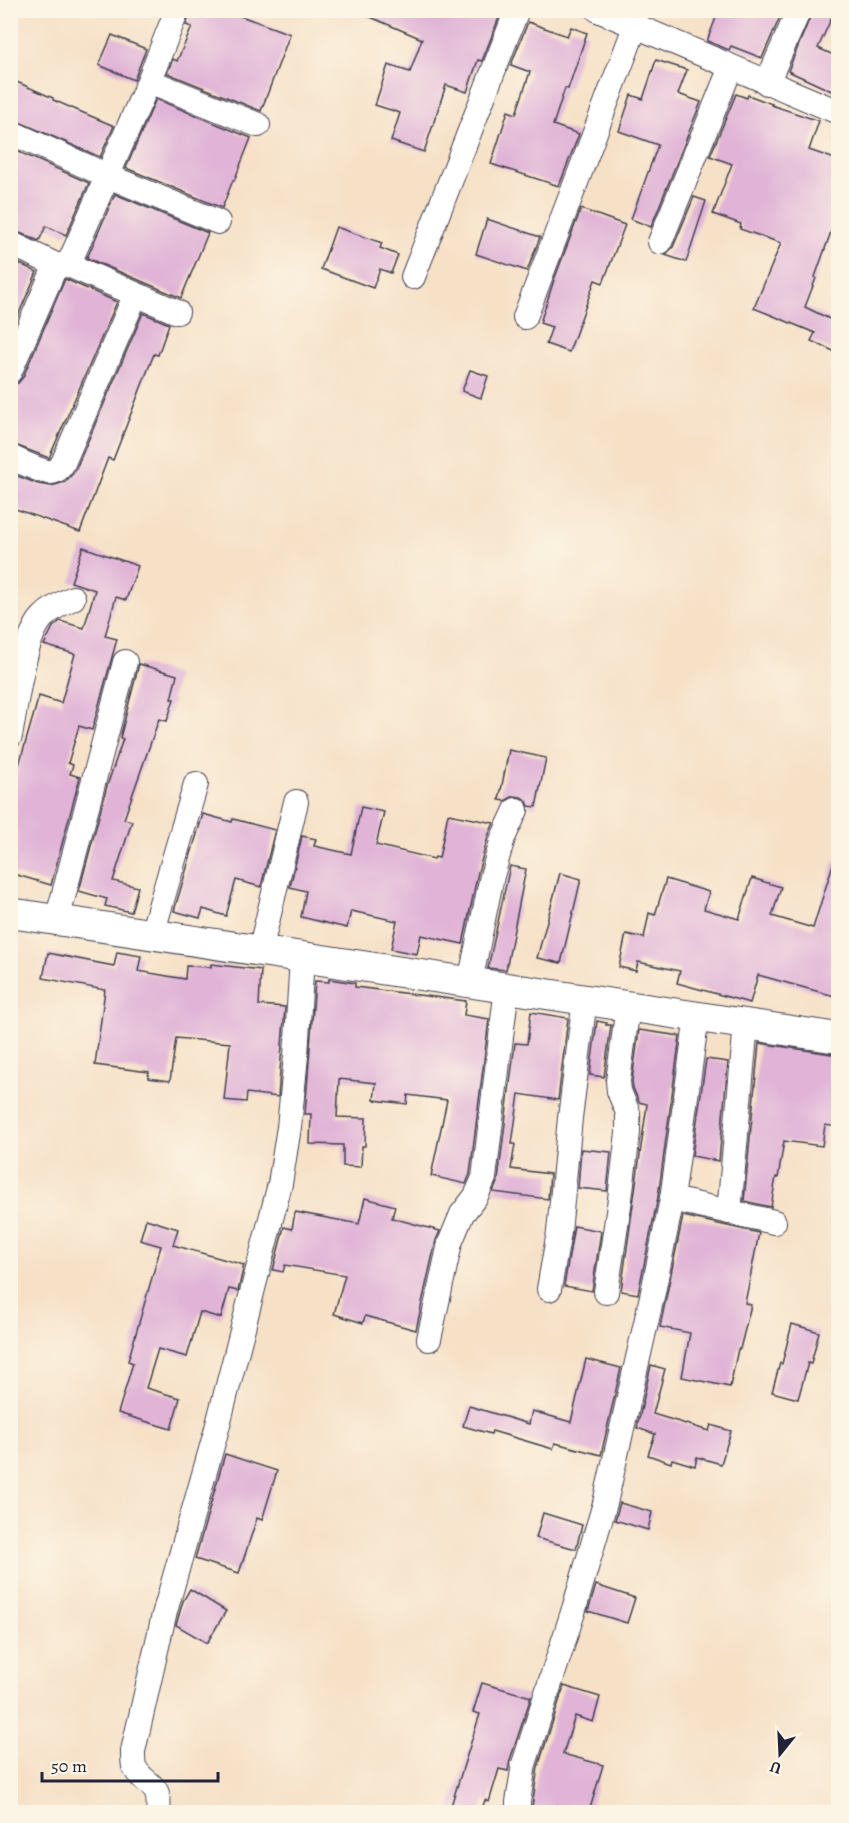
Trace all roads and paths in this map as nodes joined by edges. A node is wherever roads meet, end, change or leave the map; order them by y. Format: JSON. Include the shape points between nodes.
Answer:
{"nodes":[{"id":1,"x":177,"y":10,"type":"edge"},
{"id":2,"x":517,"y":10,"type":"edge"},
{"id":3,"x":598,"y":10,"type":"edge"},
{"id":4,"x":799,"y":10,"type":"edge"},
{"id":5,"x":635,"y":27,"type":"junction"},
{"id":6,"x":731,"y":67,"type":"junction"},
{"id":7,"x":149,"y":81,"type":"junction"},
{"id":8,"x":768,"y":82,"type":"junction"},
{"id":9,"x":838,"y":112,"type":"edge"},
{"id":10,"x":258,"y":125,"type":"dead end"},
{"id":11,"x":10,"y":132,"type":"edge"},
{"id":12,"x":108,"y":176,"type":"junction"},
{"id":13,"x":218,"y":222,"type":"dead end"},
{"id":14,"x":660,"y":242,"type":"dead end"},
{"id":15,"x":10,"y":243,"type":"edge"},
{"id":16,"x":61,"y":265,"type":"junction"},
{"id":17,"x":413,"y":277,"type":"dead end"},
{"id":18,"x":135,"y":296,"type":"junction"},
{"id":19,"x":177,"y":312,"type":"dead end"},
{"id":20,"x":525,"y":317,"type":"dead end"},
{"id":21,"x":10,"y":371,"type":"edge"},
{"id":22,"x":10,"y":456,"type":"edge"},
{"id":23,"x":73,"y":598,"type":"dead end"},
{"id":24,"x":124,"y":662,"type":"dead end"},
{"id":25,"x":10,"y":735,"type":"edge"},
{"id":26,"x":196,"y":784,"type":"dead end"},
{"id":27,"x":296,"y":802,"type":"dead end"},
{"id":28,"x":516,"y":810,"type":"dead end"},
{"id":29,"x":10,"y":913,"type":"edge"},
{"id":30,"x":57,"y":921,"type":"junction"},
{"id":31,"x":152,"y":934,"type":"junction"},
{"id":32,"x":260,"y":951,"type":"junction"},
{"id":33,"x":302,"y":957,"type":"junction"},
{"id":34,"x":470,"y":982,"type":"junction"},
{"id":35,"x":507,"y":987,"type":"junction"},
{"id":36,"x":585,"y":999,"type":"junction"},
{"id":37,"x":628,"y":1006,"type":"junction"},
{"id":38,"x":697,"y":1017,"type":"junction"},
{"id":39,"x":746,"y":1024,"type":"junction"},
{"id":40,"x":838,"y":1038,"type":"edge"},
{"id":41,"x":672,"y":1199,"type":"junction"},
{"id":42,"x":729,"y":1212,"type":"junction"},
{"id":43,"x":774,"y":1222,"type":"dead end"},
{"id":44,"x":549,"y":1289,"type":"dead end"},
{"id":45,"x":606,"y":1293,"type":"dead end"},
{"id":46,"x":429,"y":1339,"type":"dead end"},
{"id":47,"x":158,"y":1812,"type":"edge"},
{"id":48,"x":518,"y":1812,"type":"edge"}],
"edges":[{"from":1,"to":7,"type":"street"},
{"from":2,"to":17,"type":"street"},
{"from":3,"to":5,"type":"street"},
{"from":4,"to":8,"type":"street"},
{"from":5,"to":6,"type":"street"},
{"from":5,"to":20,"type":"street"},
{"from":6,"to":8,"type":"street"},
{"from":6,"to":14,"type":"street"},
{"from":7,"to":10,"type":"street"},
{"from":7,"to":12,"type":"street"},
{"from":8,"to":9,"type":"street"},
{"from":11,"to":12,"type":"street"},
{"from":12,"to":13,"type":"street"},
{"from":12,"to":16,"type":"street","via":[[70,261]]},
{"from":15,"to":16,"type":"street"},
{"from":16,"to":18,"type":"street"},
{"from":16,"to":21,"type":"street"},
{"from":18,"to":19,"type":"street"},
{"from":18,"to":22,"type":"street","via":[[59,470],[46,471]]},
{"from":23,"to":25,"type":"street","via":[[41,619],[32,634]]},
{"from":24,"to":30,"type":"street"},
{"from":26,"to":31,"type":"street"},
{"from":27,"to":32,"type":"street"},
{"from":28,"to":34,"type":"street","via":[[492,876]]},
{"from":29,"to":30,"type":"street"},
{"from":30,"to":31,"type":"street"},
{"from":31,"to":32,"type":"street"},
{"from":32,"to":33,"type":"street"},
{"from":33,"to":34,"type":"street"},
{"from":33,"to":47,"type":"street","via":[[291,1104],[280,1184],[164,1615],[133,1751],[134,1766],[158,1796]]},
{"from":34,"to":35,"type":"street"},
{"from":35,"to":36,"type":"street"},
{"from":35,"to":46,"type":"street","via":[[484,1178],[450,1243]]},
{"from":36,"to":37,"type":"street"},
{"from":36,"to":44,"type":"street"},
{"from":37,"to":38,"type":"street"},
{"from":37,"to":45,"type":"street","via":[[618,1081],[628,1113],[628,1133]]},
{"from":38,"to":39,"type":"street"},
{"from":38,"to":41,"type":"street"},
{"from":39,"to":40,"type":"street"},
{"from":39,"to":42,"type":"street"},
{"from":41,"to":42,"type":"street"},
{"from":41,"to":48,"type":"street","via":[[605,1503],[524,1764]]},
{"from":42,"to":43,"type":"street"}]}
